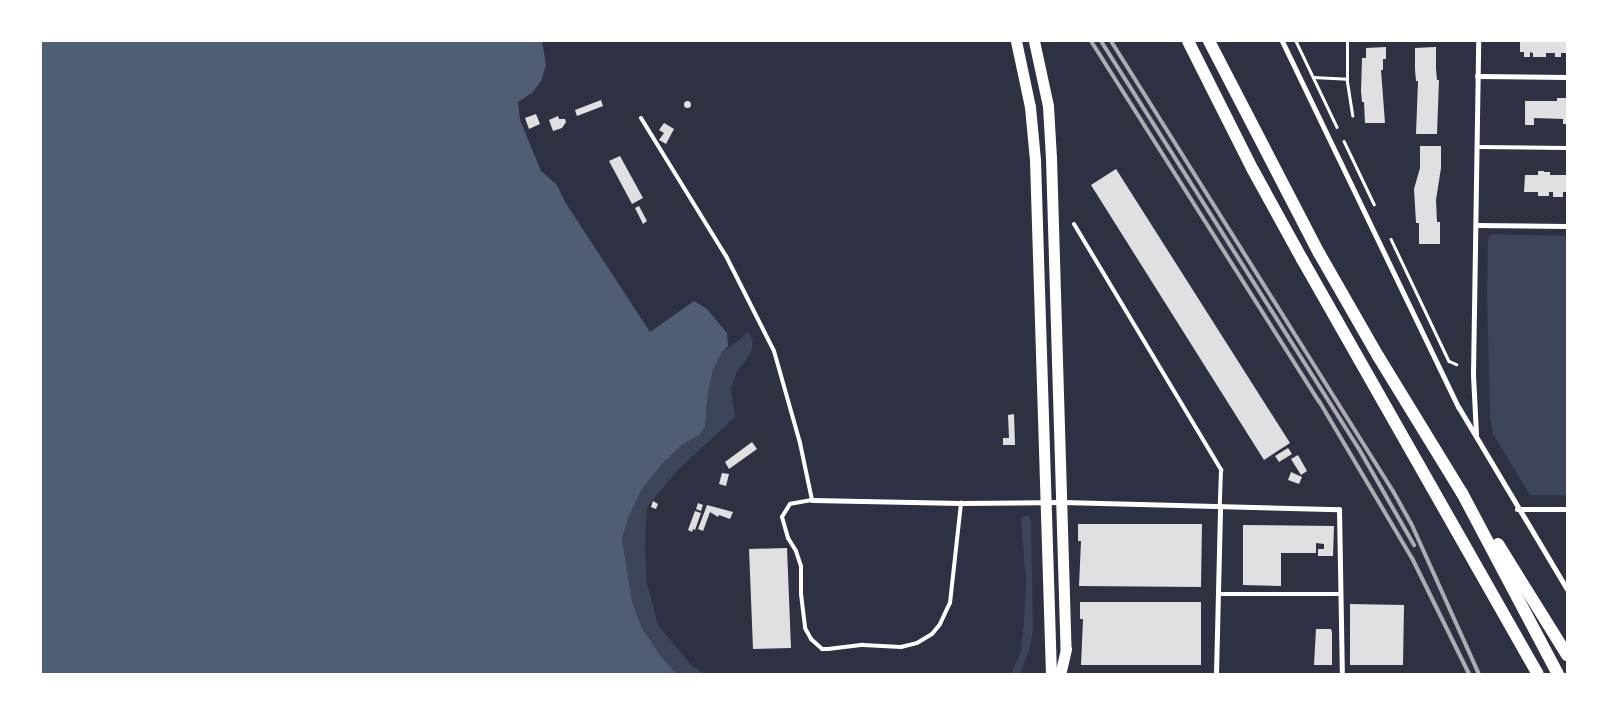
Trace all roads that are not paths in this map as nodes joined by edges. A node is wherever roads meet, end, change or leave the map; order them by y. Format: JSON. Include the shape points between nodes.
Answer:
{"nodes":[{"id":1,"x":1016,"y":41,"type":"edge"},
{"id":2,"x":1034,"y":41,"type":"edge"},
{"id":3,"x":1188,"y":41,"type":"edge"},
{"id":4,"x":1209,"y":41,"type":"edge"},
{"id":5,"x":1282,"y":41,"type":"edge"},
{"id":6,"x":1478,"y":41,"type":"edge"},
{"id":7,"x":1477,"y":76,"type":"junction"},
{"id":8,"x":1567,"y":77,"type":"edge"},
{"id":9,"x":641,"y":118,"type":"dead end"},
{"id":10,"x":1477,"y":147,"type":"junction"},
{"id":11,"x":1567,"y":148,"type":"edge"},
{"id":12,"x":1074,"y":224,"type":"dead end"},
{"id":13,"x":1476,"y":225,"type":"junction"},
{"id":14,"x":1567,"y":226,"type":"edge"},
{"id":15,"x":1477,"y":437,"type":"junction"},
{"id":16,"x":1462,"y":492,"type":"junction"},
{"id":17,"x":812,"y":500,"type":"junction"},
{"id":18,"x":1045,"y":502,"type":"junction"},
{"id":19,"x":1063,"y":502,"type":"junction"},
{"id":20,"x":961,"y":503,"type":"junction"},
{"id":21,"x":1220,"y":506,"type":"junction"},
{"id":22,"x":1517,"y":509,"type":"junction"},
{"id":23,"x":1567,"y":509,"type":"edge"},
{"id":24,"x":1567,"y":589,"type":"edge"},
{"id":25,"x":1218,"y":594,"type":"junction"},
{"id":26,"x":1340,"y":594,"type":"junction"},
{"id":27,"x":1567,"y":655,"type":"edge"},
{"id":28,"x":1051,"y":674,"type":"edge"},
{"id":29,"x":1060,"y":674,"type":"edge"},
{"id":30,"x":1216,"y":674,"type":"edge"},
{"id":31,"x":1342,"y":674,"type":"edge"},
{"id":32,"x":1538,"y":674,"type":"edge"},
{"id":33,"x":1558,"y":674,"type":"edge"}],
"edges":[{"from":1,"to":18,"type":"main road","via":[[1030,107],[1035,160]]},
{"from":2,"to":19,"type":"main road","via":[[1048,106],[1052,158]]},
{"from":3,"to":32,"type":"highway","via":[[1311,276]]},
{"from":4,"to":16,"type":"highway","via":[[1319,253]]},
{"from":5,"to":15,"type":"street","via":[[1432,354]]},
{"from":6,"to":7,"type":"street"},
{"from":7,"to":8,"type":"street"},
{"from":7,"to":10,"type":"street"},
{"from":9,"to":17,"type":"lane","via":[[726,256],[774,351],[800,442]]},
{"from":10,"to":11,"type":"lane"},
{"from":10,"to":13,"type":"street"},
{"from":12,"to":21,"type":"lane","via":[[1221,470]]},
{"from":13,"to":14,"type":"street"},
{"from":13,"to":15,"type":"street","via":[[1474,374]]},
{"from":15,"to":22,"type":"street"},
{"from":16,"to":27,"type":"highway"},
{"from":16,"to":33,"type":"highway"},
{"from":17,"to":20,"type":"street"},
{"from":17,"to":20,"type":"lane","via":[[790,504],[782,517],[801,566],[805,628],[811,640],[822,649],[863,645],[901,647],[932,634],[950,603]]},
{"from":18,"to":19,"type":"street"},
{"from":18,"to":20,"type":"street"},
{"from":18,"to":28,"type":"main road"},
{"from":19,"to":21,"type":"street"},
{"from":19,"to":29,"type":"main road","via":[[1066,649]]},
{"from":21,"to":25,"type":"street"},
{"from":21,"to":26,"type":"street","via":[[1339,509]]},
{"from":22,"to":23,"type":"street"},
{"from":22,"to":24,"type":"street"},
{"from":25,"to":26,"type":"lane"},
{"from":25,"to":30,"type":"street"},
{"from":26,"to":31,"type":"street"}]}
